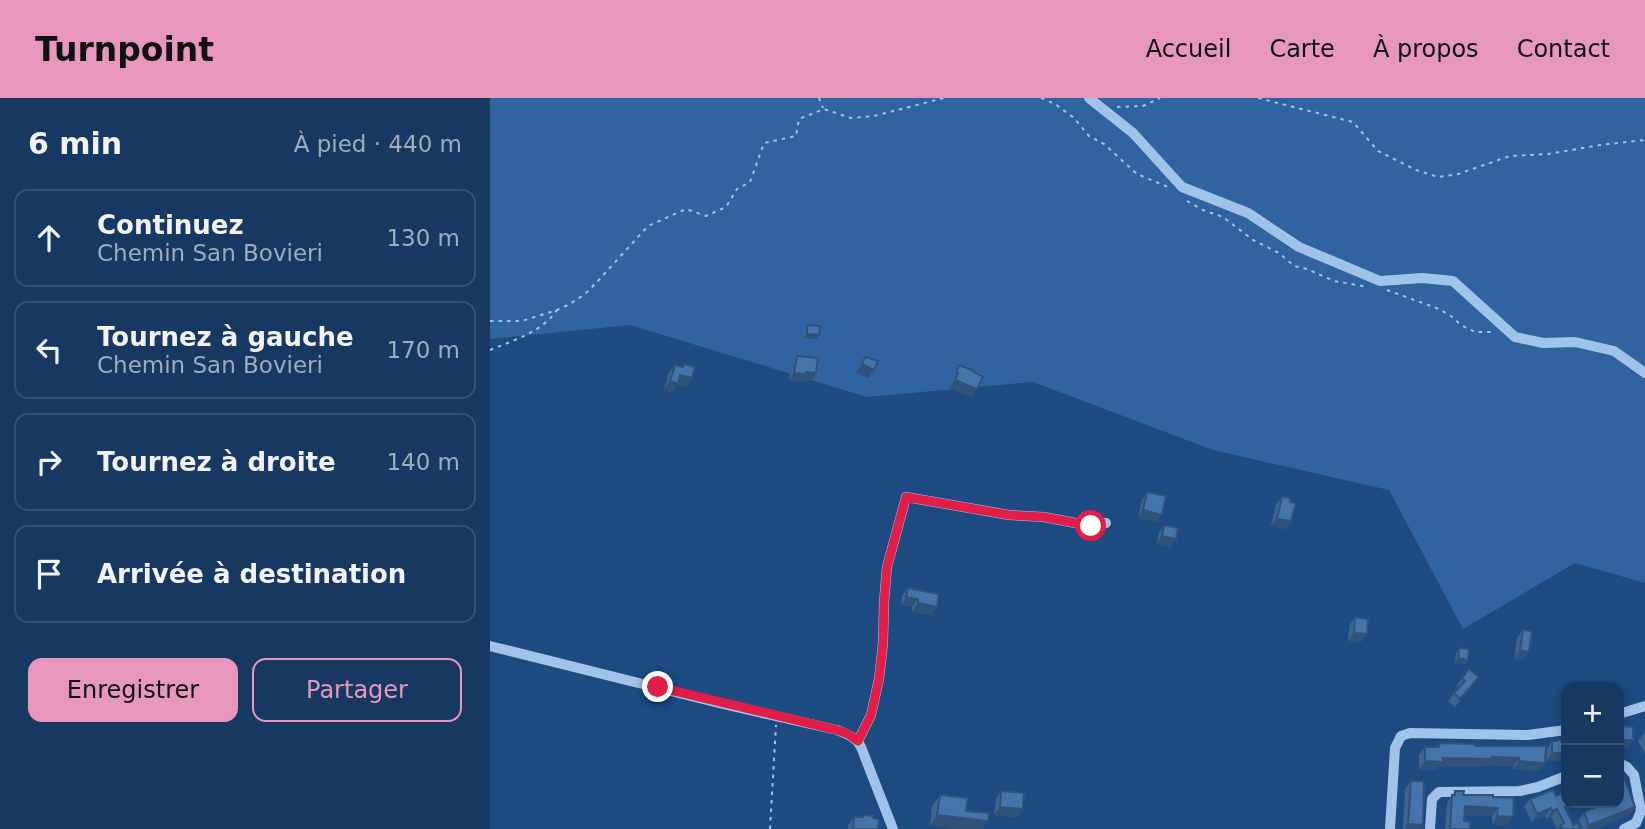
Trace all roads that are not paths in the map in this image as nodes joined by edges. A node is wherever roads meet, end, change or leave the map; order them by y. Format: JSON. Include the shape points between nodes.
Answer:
{"nodes":[{"id":1,"x":1089,"y":98,"type":"edge"},
{"id":2,"x":1645,"y":373,"type":"edge"},
{"id":3,"x":1106,"y":523,"type":"dead end"},
{"id":4,"x":490,"y":646,"type":"edge"},
{"id":5,"x":1645,"y":706,"type":"edge"},
{"id":6,"x":1624,"y":713,"type":"edge"},
{"id":7,"x":1561,"y":731,"type":"edge"},
{"id":8,"x":858,"y":741,"type":"junction"},
{"id":9,"x":1624,"y":766,"type":"edge"},
{"id":10,"x":1561,"y":778,"type":"edge"},
{"id":11,"x":892,"y":829,"type":"edge"},
{"id":12,"x":1390,"y":829,"type":"edge"},
{"id":13,"x":1430,"y":829,"type":"edge"},
{"id":14,"x":1624,"y":829,"type":"edge"}],
"edges":[{"from":1,"to":2,"type":"street","via":[[1133,133],[1182,187],[1248,212],[1298,247],[1380,281],[1454,281],[1515,337],[1614,351]]},
{"from":3,"to":8,"type":"street","via":[[1091,526],[906,497],[887,567],[879,679],[871,715]]},
{"from":4,"to":8,"type":"street","via":[[837,730]]},
{"from":5,"to":6,"type":"street"},
{"from":7,"to":12,"type":"street","via":[[1401,736],[1395,748]]},
{"from":8,"to":11,"type":"street"},
{"from":9,"to":14,"type":"street","via":[[1634,775],[1641,811],[1636,823]]},
{"from":10,"to":13,"type":"street","via":[[1520,791],[1439,792],[1432,799]]}]}
